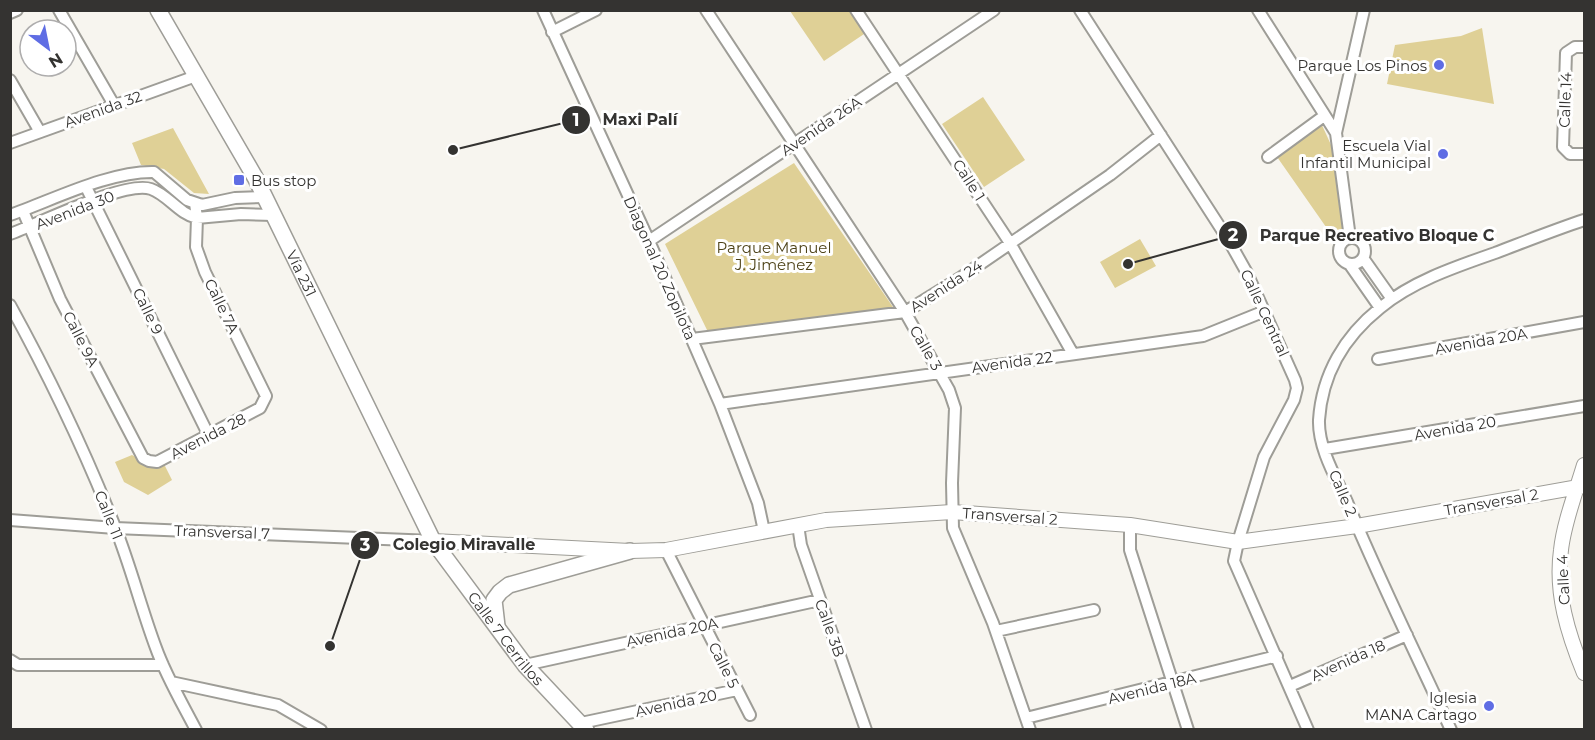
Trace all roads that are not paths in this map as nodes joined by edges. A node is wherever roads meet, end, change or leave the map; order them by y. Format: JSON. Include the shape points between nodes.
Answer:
{"nodes":[{"id":1,"x":17,"y":10,"type":"edge"},
{"id":2,"x":59,"y":10,"type":"edge"},
{"id":3,"x":158,"y":10,"type":"edge"},
{"id":4,"x":543,"y":10,"type":"edge"},
{"id":5,"x":596,"y":10,"type":"edge"},
{"id":6,"x":706,"y":10,"type":"edge"},
{"id":7,"x":856,"y":10,"type":"edge"},
{"id":8,"x":994,"y":10,"type":"edge"},
{"id":9,"x":1080,"y":10,"type":"edge"},
{"id":10,"x":1258,"y":10,"type":"edge"},
{"id":11,"x":1364,"y":10,"type":"edge"},
{"id":12,"x":10,"y":14,"type":"edge"},
{"id":13,"x":552,"y":32,"type":"junction"},
{"id":14,"x":1584,"y":47,"type":"edge"},
{"id":15,"x":899,"y":74,"type":"junction"},
{"id":16,"x":196,"y":76,"type":"junction"},
{"id":17,"x":10,"y":80,"type":"edge"},
{"id":18,"x":114,"y":105,"type":"junction"},
{"id":19,"x":1324,"y":116,"type":"junction"},
{"id":20,"x":40,"y":132,"type":"junction"},
{"id":21,"x":1336,"y":133,"type":"junction"},
{"id":22,"x":1161,"y":135,"type":"junction"},
{"id":23,"x":10,"y":143,"type":"edge"},
{"id":24,"x":794,"y":144,"type":"junction"},
{"id":25,"x":1584,"y":154,"type":"edge"},
{"id":26,"x":1268,"y":157,"type":"dead end"},
{"id":27,"x":86,"y":187,"type":"junction"},
{"id":28,"x":265,"y":196,"type":"junction"},
{"id":29,"x":93,"y":200,"type":"junction"},
{"id":30,"x":195,"y":203,"type":"junction"},
{"id":31,"x":23,"y":211,"type":"junction"},
{"id":32,"x":10,"y":215,"type":"edge"},
{"id":33,"x":274,"y":215,"type":"junction"},
{"id":34,"x":197,"y":218,"type":"junction"},
{"id":35,"x":1584,"y":220,"type":"edge"},
{"id":36,"x":30,"y":227,"type":"junction"},
{"id":37,"x":10,"y":234,"type":"edge"},
{"id":38,"x":1350,"y":238,"type":"junction"},
{"id":39,"x":649,"y":241,"type":"junction"},
{"id":40,"x":1010,"y":243,"type":"junction"},
{"id":41,"x":1363,"y":258,"type":"junction"},
{"id":42,"x":1350,"y":265,"type":"junction"},
{"id":43,"x":1392,"y":299,"type":"junction"},
{"id":44,"x":10,"y":305,"type":"edge"},
{"id":45,"x":1380,"y":308,"type":"junction"},
{"id":46,"x":1264,"y":311,"type":"junction"},
{"id":47,"x":905,"y":312,"type":"junction"},
{"id":48,"x":1584,"y":322,"type":"edge"},
{"id":49,"x":692,"y":339,"type":"junction"},
{"id":50,"x":1073,"y":354,"type":"junction"},
{"id":51,"x":1378,"y":359,"type":"dead end"},
{"id":52,"x":940,"y":372,"type":"junction"},
{"id":53,"x":264,"y":403,"type":"joint"},
{"id":54,"x":720,"y":404,"type":"junction"},
{"id":55,"x":1584,"y":406,"type":"edge"},
{"id":56,"x":209,"y":436,"type":"junction"},
{"id":57,"x":1325,"y":449,"type":"junction"},
{"id":58,"x":149,"y":461,"type":"joint"},
{"id":59,"x":1584,"y":465,"type":"edge"},
{"id":60,"x":1581,"y":486,"type":"edge"},
{"id":61,"x":952,"y":512,"type":"junction"},
{"id":62,"x":10,"y":520,"type":"edge"},
{"id":63,"x":798,"y":525,"type":"junction"},
{"id":64,"x":1130,"y":525,"type":"junction"},
{"id":65,"x":1357,"y":526,"type":"junction"},
{"id":66,"x":115,"y":528,"type":"junction"},
{"id":67,"x":764,"y":531,"type":"junction"},
{"id":68,"x":433,"y":541,"type":"junction"},
{"id":69,"x":1238,"y":542,"type":"junction"},
{"id":70,"x":666,"y":550,"type":"junction"},
{"id":71,"x":630,"y":551,"type":"junction"},
{"id":72,"x":820,"y":600,"type":"junction"},
{"id":73,"x":1094,"y":610,"type":"dead end"},
{"id":74,"x":703,"y":625,"type":"junction"},
{"id":75,"x":497,"y":629,"type":"junction"},
{"id":76,"x":996,"y":631,"type":"junction"},
{"id":77,"x":1407,"y":635,"type":"junction"},
{"id":78,"x":1277,"y":656,"type":"junction"},
{"id":79,"x":10,"y":660,"type":"edge"},
{"id":80,"x":163,"y":665,"type":"junction"},
{"id":81,"x":525,"y":665,"type":"junction"},
{"id":82,"x":1584,"y":673,"type":"edge"},
{"id":83,"x":171,"y":682,"type":"junction"},
{"id":84,"x":1173,"y":683,"type":"junction"},
{"id":85,"x":1290,"y":686,"type":"junction"},
{"id":86,"x":737,"y":690,"type":"junction"},
{"id":87,"x":750,"y":715,"type":"dead end"},
{"id":88,"x":1026,"y":718,"type":"junction"},
{"id":89,"x":583,"y":726,"type":"edge"},
{"id":90,"x":196,"y":729,"type":"edge"},
{"id":91,"x":321,"y":729,"type":"edge"},
{"id":92,"x":866,"y":729,"type":"edge"},
{"id":93,"x":1030,"y":729,"type":"edge"},
{"id":94,"x":1188,"y":729,"type":"edge"},
{"id":95,"x":1308,"y":729,"type":"edge"},
{"id":96,"x":1451,"y":729,"type":"edge"}],
"edges":[{"from":1,"to":12,"type":"street"},
{"from":2,"to":18,"type":"street"},
{"from":3,"to":16,"type":"main road","name":"Vía 231"},
{"from":4,"to":13,"type":"street","name":"Diagonal 20 Zopilota"},
{"from":5,"to":13,"type":"street"},
{"from":6,"to":24,"type":"street","name":"Calle 3"},
{"from":7,"to":15,"type":"street","name":"Calle 1"},
{"from":8,"to":15,"type":"street","name":"Avenida 26A"},
{"from":9,"to":22,"type":"street","name":"Calle Central"},
{"from":10,"to":19,"type":"street"},
{"from":11,"to":21,"type":"street"},
{"from":13,"to":39,"type":"street","name":"Diagonal 20 Zopilota"},
{"from":14,"to":25,"type":"street","name":"Calle 14","via":[[1566,53],[1563,147],[1570,154]]},
{"from":15,"to":24,"type":"street","name":"Avenida 26A"},
{"from":15,"to":40,"type":"street","name":"Calle 1"},
{"from":16,"to":18,"type":"street","name":"Avenida 32"},
{"from":16,"to":28,"type":"main road","name":"Vía 231"},
{"from":17,"to":20,"type":"street"},
{"from":18,"to":20,"type":"street","name":"Avenida 32"},
{"from":19,"to":21,"type":"street"},
{"from":19,"to":26,"type":"street"},
{"from":20,"to":23,"type":"street","name":"Avenida 32"},
{"from":21,"to":38,"type":"street"},
{"from":22,"to":40,"type":"street","name":"Avenida 24"},
{"from":22,"to":46,"type":"street","name":"Calle Central","via":[[1229,241]]},
{"from":24,"to":39,"type":"street","name":"Avenida 26A"},
{"from":24,"to":47,"type":"street","name":"Calle 3"},
{"from":27,"to":29,"type":"street","name":"Calle 9"},
{"from":27,"to":30,"type":"street","name":"Avenida 30","via":[[133,172],[154,172]]},
{"from":27,"to":31,"type":"street","name":"Avenida 30"},
{"from":28,"to":30,"type":"street"},
{"from":28,"to":33,"type":"main road","name":"Vía 231"},
{"from":29,"to":34,"type":"street","name":"Avenida 30","via":[[149,188]]},
{"from":29,"to":36,"type":"street","name":"Avenida 30"},
{"from":29,"to":56,"type":"street","name":"Calle 9"},
{"from":30,"to":34,"type":"street","name":"Calle 7A"},
{"from":31,"to":32,"type":"street","name":"Avenida 30"},
{"from":31,"to":36,"type":"street","name":"Calle 9A"},
{"from":33,"to":34,"type":"street"},
{"from":33,"to":68,"type":"main road","name":"Vía 231"},
{"from":34,"to":53,"type":"street","name":"Calle 7A","via":[[196,246],[205,272],[266,396]]},
{"from":35,"to":43,"type":"street","name":"Calle 2","via":[[1445,271]]},
{"from":36,"to":37,"type":"street","name":"Avenida 30"},
{"from":36,"to":58,"type":"street","name":"Calle 9A","via":[[60,299],[143,458]]},
{"from":38,"to":41,"type":"street","via":[[1363,244]]},
{"from":38,"to":42,"type":"street","via":[[1338,252],[1341,260]]},
{"from":39,"to":49,"type":"street","name":"Diagonal 20 Zopilota"},
{"from":40,"to":47,"type":"street","name":"Avenida 24"},
{"from":40,"to":50,"type":"street","name":"Calle 1"},
{"from":41,"to":42,"type":"street"},
{"from":41,"to":43,"type":"street"},
{"from":42,"to":45,"type":"street"},
{"from":43,"to":45,"type":"street","name":"Calle 2"},
{"from":44,"to":66,"type":"street","name":"Calle 11","via":[[42,364]]},
{"from":45,"to":57,"type":"street","name":"Calle 2","via":[[1346,341],[1330,370],[1319,421]]},
{"from":46,"to":50,"type":"street","name":"Avenida 22","via":[[1203,336]]},
{"from":46,"to":69,"type":"street","name":"Calle Central","via":[[1297,388],[1264,457]]},
{"from":47,"to":49,"type":"street","name":"Avenida 24"},
{"from":47,"to":52,"type":"street","name":"Calle 3"},
{"from":48,"to":51,"type":"street","name":"Avenida 20A"},
{"from":49,"to":54,"type":"street","name":"Diagonal 20 Zopilota"},
{"from":50,"to":52,"type":"street","name":"Avenida 22"},
{"from":52,"to":54,"type":"street","name":"Avenida 22"},
{"from":52,"to":61,"type":"street","name":"Calle 3","via":[[955,408]]},
{"from":53,"to":56,"type":"street","name":"Avenida 28"},
{"from":54,"to":67,"type":"street","name":"Diagonal 20 Zopilota","via":[[758,503]]},
{"from":55,"to":57,"type":"street","name":"Avenida 20"},
{"from":56,"to":58,"type":"street","name":"Avenida 28","via":[[157,462]]},
{"from":57,"to":65,"type":"street","name":"Calle 2"},
{"from":59,"to":60,"type":"street","name":"Calle 4"},
{"from":60,"to":65,"type":"street","name":"Transversal 2"},
{"from":60,"to":82,"type":"street","name":"Calle 4","via":[[1561,550],[1560,598]]},
{"from":61,"to":63,"type":"street","name":"Transversal 2"},
{"from":61,"to":64,"type":"street","name":"Transversal 2"},
{"from":61,"to":76,"type":"street","name":"Calle 3","via":[[953,528]]},
{"from":62,"to":66,"type":"street","name":"Transversal 7"},
{"from":63,"to":67,"type":"street","name":"Transversal 2"},
{"from":63,"to":72,"type":"street","name":"Calle 3B"},
{"from":64,"to":69,"type":"street","name":"Transversal 2"},
{"from":64,"to":84,"type":"street","via":[[1130,550]]},
{"from":65,"to":69,"type":"street","name":"Transversal 2"},
{"from":65,"to":77,"type":"street","name":"Calle 2"},
{"from":66,"to":68,"type":"street","name":"Transversal 7"},
{"from":66,"to":80,"type":"street","name":"Calle 11"},
{"from":67,"to":70,"type":"street","name":"Transversal 2"},
{"from":68,"to":71,"type":"street","name":"Transversal 2"},
{"from":68,"to":75,"type":"main road","name":"Calle 7 Cerrillos"},
{"from":69,"to":78,"type":"street","name":"Calle Central","via":[[1234,561]]},
{"from":70,"to":71,"type":"street","name":"Transversal 2"},
{"from":70,"to":74,"type":"street","name":"Calle 5"},
{"from":71,"to":75,"type":"main road","via":[[509,585],[494,600]]},
{"from":72,"to":74,"type":"street","name":"Avenida 20A"},
{"from":72,"to":92,"type":"street","name":"Calle 3B"},
{"from":73,"to":76,"type":"street"},
{"from":74,"to":81,"type":"street","name":"Avenida 20A"},
{"from":74,"to":86,"type":"street","name":"Calle 5"},
{"from":75,"to":81,"type":"main road","name":"Calle 7 Cerrillos"},
{"from":76,"to":88,"type":"street","name":"Calle 3"},
{"from":77,"to":85,"type":"street","name":"Avenida 18"},
{"from":77,"to":96,"type":"street","name":"Calle 2"},
{"from":78,"to":84,"type":"street","name":"Avenida 18A"},
{"from":78,"to":85,"type":"street","name":"Calle Central"},
{"from":79,"to":80,"type":"street","via":[[18,664]]},
{"from":80,"to":83,"type":"street","name":"Calle 11"},
{"from":81,"to":89,"type":"main road","name":"Calle 7 Cerrillos"},
{"from":83,"to":90,"type":"street","name":"Calle 11"},
{"from":83,"to":91,"type":"street","via":[[278,705]]},
{"from":84,"to":88,"type":"street","name":"Avenida 18A"},
{"from":84,"to":94,"type":"street"},
{"from":85,"to":95,"type":"street","name":"Calle Central"},
{"from":86,"to":87,"type":"street","name":"Calle 5"},
{"from":86,"to":89,"type":"street","name":"Avenida 20"},
{"from":88,"to":93,"type":"street","name":"Calle 3"}]}
